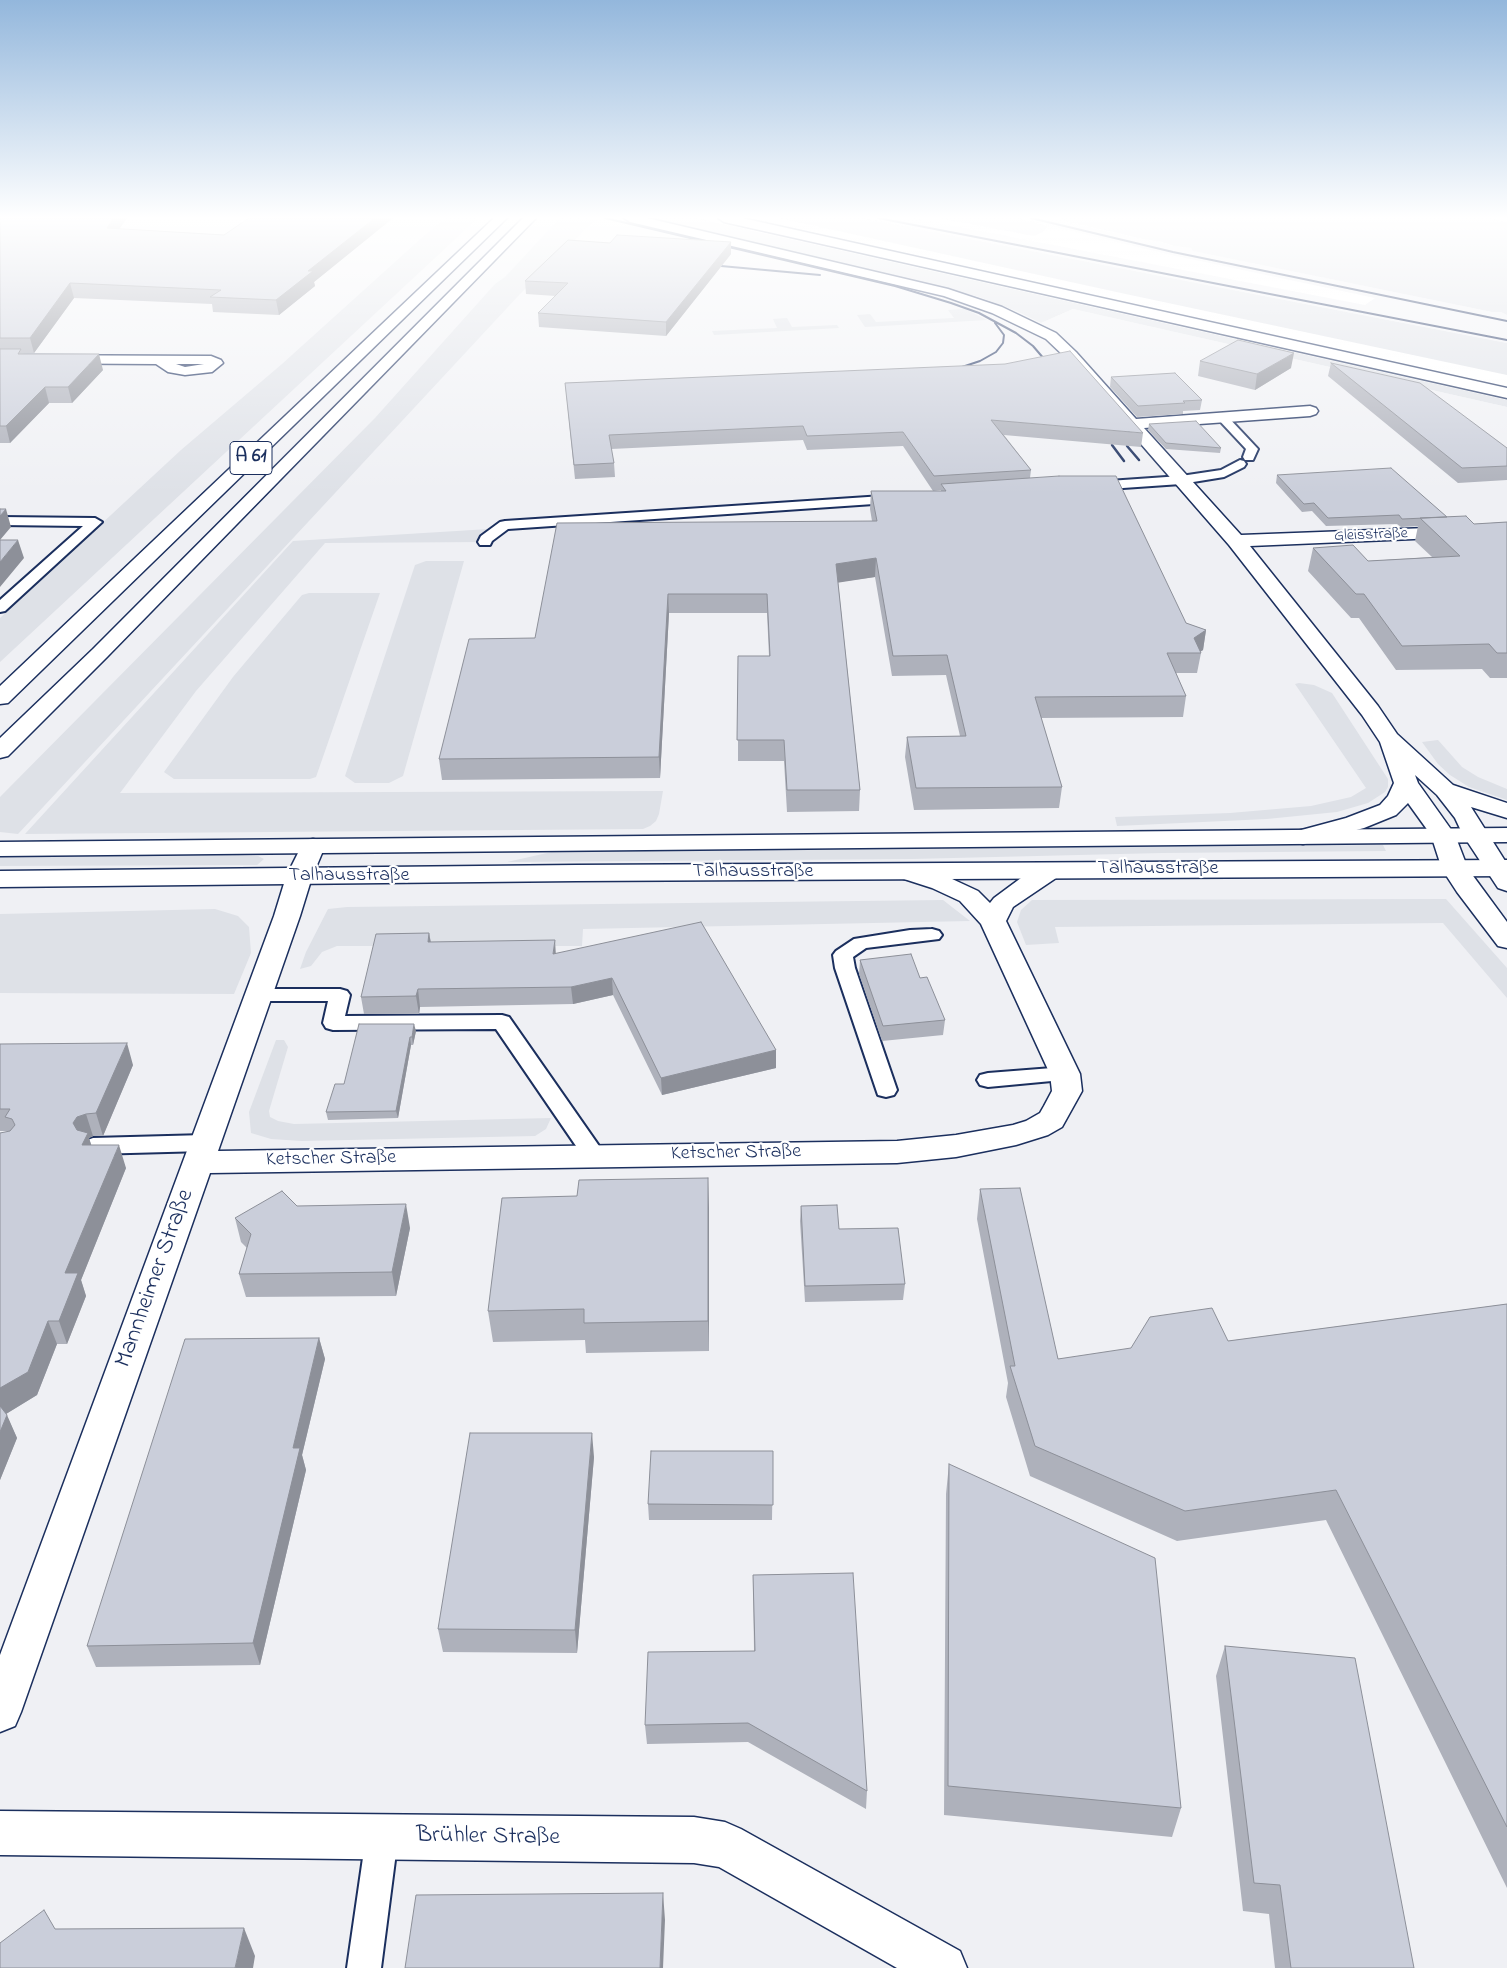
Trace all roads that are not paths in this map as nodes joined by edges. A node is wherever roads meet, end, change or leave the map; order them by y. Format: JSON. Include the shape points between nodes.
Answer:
{"nodes":[{"id":1,"x":405,"y":310,"type":"edge"},
{"id":2,"x":439,"y":310,"type":"edge"},
{"id":3,"x":998,"y":310,"type":"edge"},
{"id":4,"x":1135,"y":310,"type":"edge"},
{"id":5,"x":1179,"y":310,"type":"edge"},
{"id":6,"x":0,"y":359,"type":"edge"},
{"id":7,"x":160,"y":360,"type":"dead end"},
{"id":8,"x":1507,"y":382,"type":"edge"},
{"id":9,"x":1507,"y":393,"type":"edge"},
{"id":10,"x":1310,"y":412,"type":"dead end"},
{"id":11,"x":1223,"y":418,"type":"junction"},
{"id":12,"x":1132,"y":424,"type":"junction"},
{"id":13,"x":1181,"y":480,"type":"junction"},
{"id":14,"x":1082,"y":487,"type":"edge"},
{"id":15,"x":913,"y":498,"type":"edge"},
{"id":16,"x":0,"y":521,"type":"edge"},
{"id":17,"x":1507,"y":530,"type":"edge"},
{"id":18,"x":1236,"y":541,"type":"junction"},
{"id":19,"x":486,"y":542,"type":"dead end"},
{"id":20,"x":0,"y":608,"type":"edge"},
{"id":21,"x":0,"y":698,"type":"edge"},
{"id":22,"x":1389,"y":738,"type":"junction"},
{"id":23,"x":0,"y":751,"type":"edge"},
{"id":24,"x":1406,"y":783,"type":"junction"},
{"id":25,"x":1445,"y":790,"type":"junction"},
{"id":26,"x":1507,"y":812,"type":"edge"},
{"id":27,"x":1475,"y":835,"type":"junction"},
{"id":28,"x":1507,"y":835,"type":"edge"},
{"id":29,"x":1443,"y":836,"type":"junction"},
{"id":30,"x":1302,"y":837,"type":"junction"},
{"id":31,"x":313,"y":846,"type":"junction"},
{"id":32,"x":0,"y":849,"type":"edge"},
{"id":33,"x":1455,"y":869,"type":"junction"},
{"id":34,"x":1050,"y":871,"type":"junction"},
{"id":35,"x":910,"y":873,"type":"junction"},
{"id":36,"x":1503,"y":873,"type":"edge"},
{"id":37,"x":299,"y":877,"type":"junction"},
{"id":38,"x":0,"y":879,"type":"edge"},
{"id":39,"x":993,"y":921,"type":"junction"},
{"id":40,"x":932,"y":935,"type":"dead end"},
{"id":41,"x":1507,"y":940,"type":"edge"},
{"id":42,"x":258,"y":996,"type":"junction"},
{"id":43,"x":1065,"y":1074,"type":"junction"},
{"id":44,"x":988,"y":1080,"type":"dead end"},
{"id":45,"x":886,"y":1090,"type":"dead end"},
{"id":46,"x":92,"y":1146,"type":"edge"},
{"id":47,"x":202,"y":1153,"type":"junction"},
{"id":48,"x":595,"y":1156,"type":"junction"},
{"id":49,"x":0,"y":1712,"type":"edge"},
{"id":50,"x":0,"y":1834,"type":"edge"},
{"id":51,"x":382,"y":1837,"type":"junction"},
{"id":52,"x":364,"y":1968,"type":"edge"},
{"id":53,"x":943,"y":1968,"type":"edge"}],
"edges":[{"from":1,"to":21,"type":"main road","number":"A 61"},
{"from":2,"to":23,"type":"main road","number":"A 61"},
{"from":3,"to":12,"type":"main road","via":[[1051,336]]},
{"from":4,"to":9,"type":"main road"},
{"from":5,"to":8,"type":"main road"},
{"from":6,"to":7,"type":"main road"},
{"from":10,"to":11,"type":"main road"},
{"from":11,"to":12,"type":"main road"},
{"from":11,"to":13,"type":"lane","via":[[1252,449],[1245,460],[1224,473]]},
{"from":12,"to":13,"type":"main road"},
{"from":13,"to":14,"type":"lane"},
{"from":13,"to":18,"type":"main road"},
{"from":15,"to":19,"type":"lane","via":[[505,525]]},
{"from":16,"to":20,"type":"lane","via":[[95,522]]},
{"from":17,"to":18,"type":"main road","name":"Gleisstraße"},
{"from":18,"to":22,"type":"main road"},
{"from":22,"to":24,"type":"main road"},
{"from":22,"to":25,"type":"main road"},
{"from":24,"to":29,"type":"main road"},
{"from":24,"to":30,"type":"main road","via":[[1399,800],[1388,810],[1355,823]]},
{"from":25,"to":26,"type":"main road"},
{"from":25,"to":27,"type":"main road","via":[[1466,816]]},
{"from":27,"to":28,"type":"main road","name":"Talhausstraße"},
{"from":27,"to":29,"type":"main road","name":"Talhausstraße"},
{"from":27,"to":36,"type":"main road"},
{"from":29,"to":30,"type":"main road","name":"Talhausstraße"},
{"from":29,"to":33,"type":"main road"},
{"from":30,"to":31,"type":"main road","name":"Talhausstraße"},
{"from":31,"to":32,"type":"main road","name":"Talhausstraße"},
{"from":31,"to":37,"type":"main road","name":"Mannheimer Straße"},
{"from":33,"to":34,"type":"main road","name":"Talhausstraße"},
{"from":33,"to":36,"type":"main road","name":"Talhausstraße"},
{"from":33,"to":41,"type":"main road"},
{"from":34,"to":35,"type":"main road","name":"Talhausstraße"},
{"from":34,"to":39,"type":"main road","via":[[1003,903]]},
{"from":35,"to":37,"type":"main road","name":"Talhausstraße"},
{"from":35,"to":39,"type":"main road","name":"Ketscher Straße","via":[[969,896]]},
{"from":37,"to":38,"type":"main road","name":"Talhausstraße"},
{"from":37,"to":42,"type":"main road","name":"Mannheimer Straße"},
{"from":39,"to":43,"type":"main road","name":"Ketscher Straße"},
{"from":40,"to":45,"type":"lane","via":[[861,943],[843,955]]},
{"from":42,"to":47,"type":"main road","name":"Mannheimer Straße"},
{"from":42,"to":48,"type":"lane","via":[[340,995],[334,1023],[502,1022]]},
{"from":43,"to":44,"type":"lane"},
{"from":43,"to":48,"type":"main road","name":"Ketscher Straße","via":[[1067,1091],[1051,1120],[1016,1135],[897,1152]]},
{"from":46,"to":47,"type":"lane"},
{"from":47,"to":48,"type":"main road","name":"Ketscher Straße"},
{"from":47,"to":49,"type":"main road","name":"Mannheimer Straße"},
{"from":50,"to":51,"type":"main road","name":"Brühler Straße"},
{"from":51,"to":52,"type":"lane"},
{"from":51,"to":53,"type":"main road","name":"Brühler Straße","via":[[694,1840],[725,1844]]}]}
